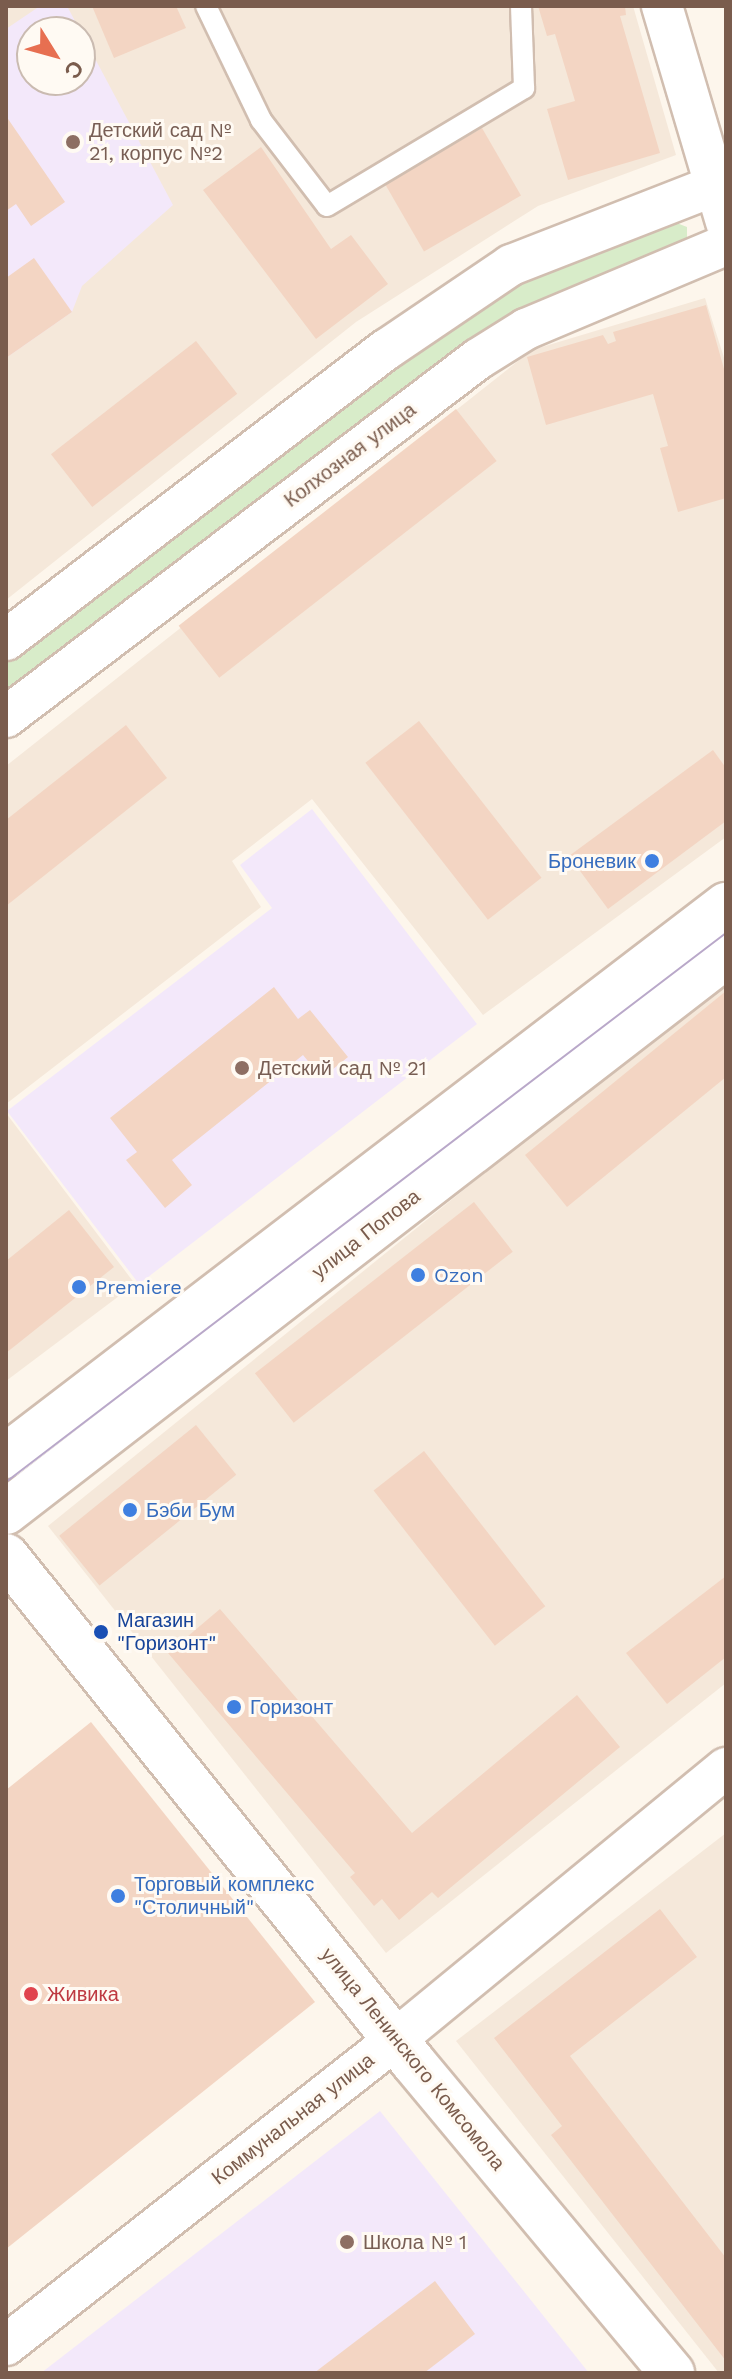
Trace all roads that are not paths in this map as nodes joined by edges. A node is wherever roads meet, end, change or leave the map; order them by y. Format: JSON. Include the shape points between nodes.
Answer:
{"nodes":[{"id":1,"x":206,"y":6,"type":"edge"},
{"id":2,"x":521,"y":6,"type":"edge"},
{"id":3,"x":662,"y":6,"type":"edge"},
{"id":4,"x":722,"y":196,"type":"edge"},
{"id":5,"x":726,"y":245,"type":"edge"},
{"id":6,"x":6,"y":640,"type":"edge"},
{"id":7,"x":6,"y":717,"type":"edge"},
{"id":8,"x":726,"y":905,"type":"edge"},
{"id":9,"x":726,"y":956,"type":"edge"},
{"id":10,"x":6,"y":1456,"type":"edge"},
{"id":11,"x":6,"y":1512,"type":"edge"},
{"id":12,"x":6,"y":1556,"type":"edge"},
{"id":13,"x":726,"y":1768,"type":"edge"},
{"id":14,"x":396,"y":2039,"type":"junction"},
{"id":15,"x":6,"y":2345,"type":"edge"},
{"id":16,"x":672,"y":2373,"type":"edge"}],
"edges":[{"from":1,"to":2,"type":"lane","via":[[261,120],[327,206],[524,88]]},
{"from":3,"to":4,"type":"street"},
{"from":4,"to":6,"type":"street","via":[[511,265],[387,349]]},
{"from":5,"to":7,"type":"street","name":"Колхозная улица","via":[[526,329],[478,359]]},
{"from":8,"to":10,"type":"street","name":"улица Попова"},
{"from":9,"to":11,"type":"street","name":"улица Попова"},
{"from":12,"to":14,"type":"street","name":"улица Ленинского Комсомола"},
{"from":13,"to":14,"type":"street","name":"Коммунальная улица"},
{"from":14,"to":15,"type":"street","name":"Коммунальная улица"},
{"from":14,"to":16,"type":"street","name":"улица Ленинского Комсомола"}]}
